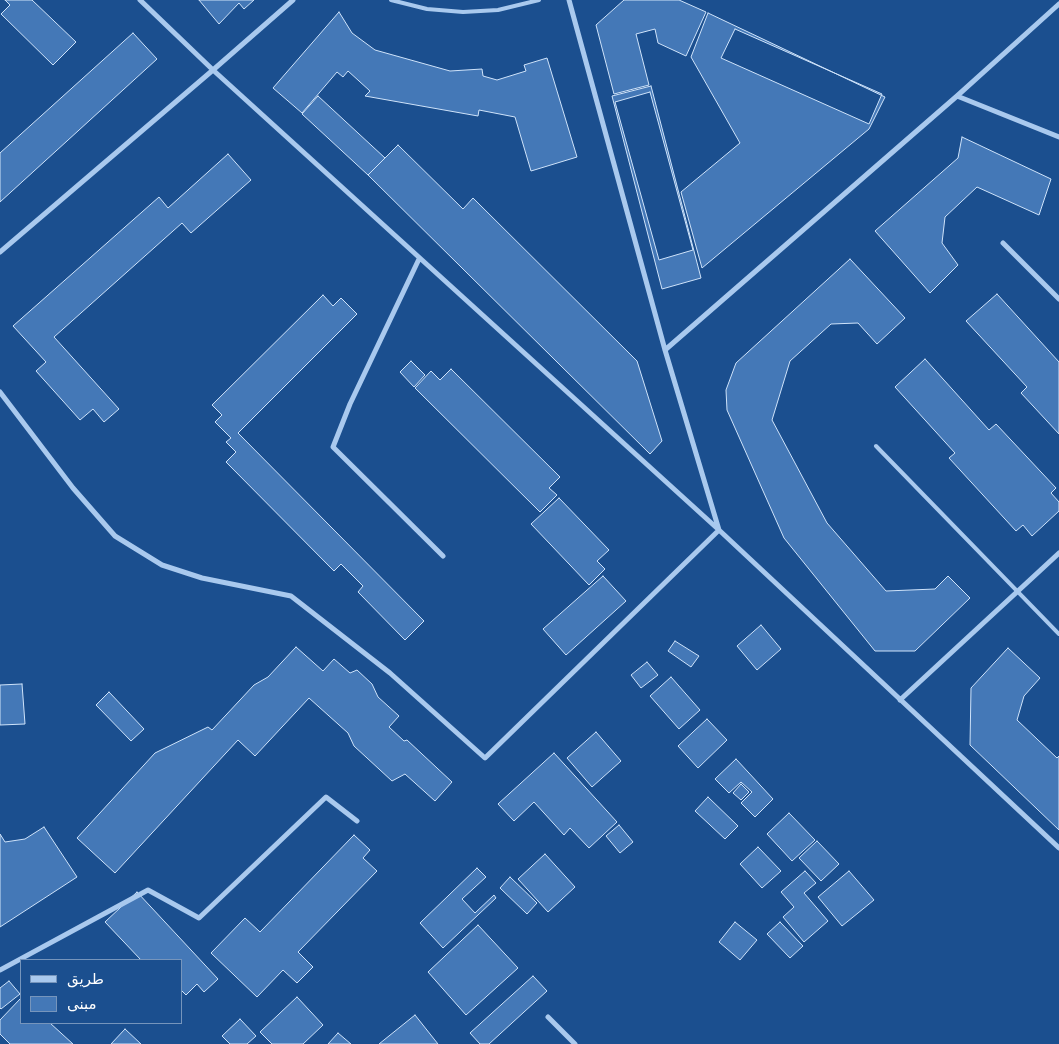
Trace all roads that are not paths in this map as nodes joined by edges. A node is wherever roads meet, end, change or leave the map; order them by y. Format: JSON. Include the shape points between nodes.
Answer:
{"nodes":[{"id":1,"x":140,"y":0,"type":"edge"},
{"id":2,"x":293,"y":0,"type":"edge"},
{"id":3,"x":391,"y":0,"type":"edge"},
{"id":4,"x":540,"y":0,"type":"edge"},
{"id":5,"x":569,"y":0,"type":"edge"},
{"id":6,"x":1059,"y":4,"type":"edge"},
{"id":7,"x":213,"y":70,"type":"junction"},
{"id":8,"x":957,"y":96,"type":"junction"},
{"id":9,"x":1059,"y":137,"type":"edge"},
{"id":10,"x":1003,"y":243,"type":"dead end"},
{"id":11,"x":0,"y":252,"type":"edge"},
{"id":12,"x":419,"y":259,"type":"junction"},
{"id":13,"x":1059,"y":299,"type":"edge"},
{"id":14,"x":664,"y":350,"type":"junction"},
{"id":15,"x":0,"y":392,"type":"edge"},
{"id":16,"x":876,"y":446,"type":"dead end"},
{"id":17,"x":718,"y":530,"type":"junction"},
{"id":18,"x":1059,"y":553,"type":"edge"},
{"id":19,"x":443,"y":556,"type":"dead end"},
{"id":20,"x":1018,"y":592,"type":"junction"},
{"id":21,"x":1059,"y":634,"type":"edge"},
{"id":22,"x":900,"y":700,"type":"junction"},
{"id":23,"x":357,"y":822,"type":"dead end"},
{"id":24,"x":1059,"y":848,"type":"edge"},
{"id":25,"x":20,"y":959,"type":"edge"},
{"id":26,"x":20,"y":959,"type":"edge"},
{"id":27,"x":0,"y":970,"type":"edge"},
{"id":28,"x":548,"y":1017,"type":"dead end"},
{"id":29,"x":575,"y":1044,"type":"edge"}],
"edges":[{"from":1,"to":7,"type":"street"},
{"from":2,"to":7,"type":"street"},
{"from":3,"to":4,"type":"lane","via":[[427,9],[463,12],[498,10]]},
{"from":5,"to":14,"type":"street"},
{"from":6,"to":8,"type":"street"},
{"from":7,"to":11,"type":"street"},
{"from":7,"to":12,"type":"street"},
{"from":8,"to":9,"type":"street"},
{"from":8,"to":14,"type":"street"},
{"from":10,"to":13,"type":"street"},
{"from":12,"to":17,"type":"street"},
{"from":12,"to":19,"type":"street","via":[[333,447]]},
{"from":14,"to":17,"type":"street"},
{"from":15,"to":17,"type":"street","via":[[73,488],[115,536],[162,565],[202,578],[291,596],[390,673],[485,758]]},
{"from":16,"to":20,"type":"lane"},
{"from":17,"to":22,"type":"street"},
{"from":18,"to":20,"type":"street"},
{"from":20,"to":21,"type":"lane"},
{"from":20,"to":22,"type":"street"},
{"from":22,"to":24,"type":"street"},
{"from":23,"to":25,"type":"street","via":[[326,797],[200,918],[148,890]]},
{"from":26,"to":27,"type":"street"},
{"from":28,"to":29,"type":"street"}]}
